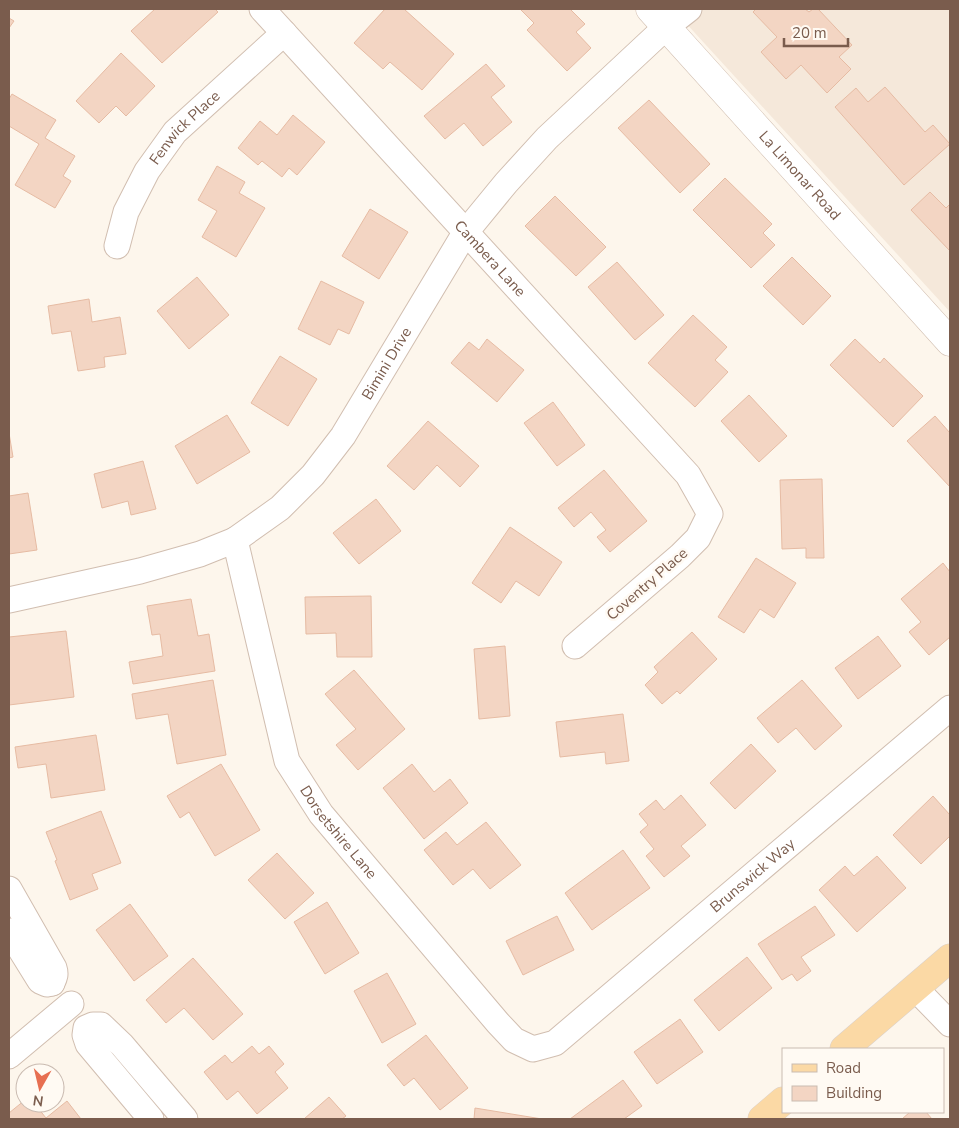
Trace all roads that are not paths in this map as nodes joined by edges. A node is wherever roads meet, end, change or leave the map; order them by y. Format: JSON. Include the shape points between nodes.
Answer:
{"nodes":[{"id":1,"x":262,"y":9,"type":"edge"},
{"id":2,"x":689,"y":9,"type":"edge"},
{"id":3,"x":658,"y":18,"type":"edge"},
{"id":4,"x":284,"y":33,"type":"junction"},
{"id":5,"x":465,"y":233,"type":"junction"},
{"id":6,"x":117,"y":246,"type":"dead end"},
{"id":7,"x":950,"y":342,"type":"edge"},
{"id":8,"x":710,"y":514,"type":"joint"},
{"id":9,"x":235,"y":540,"type":"junction"},
{"id":10,"x":9,"y":600,"type":"edge"},
{"id":11,"x":575,"y":646,"type":"dead end"},
{"id":12,"x":950,"y":708,"type":"edge"},
{"id":13,"x":9,"y":889,"type":"edge"},
{"id":14,"x":9,"y":931,"type":"edge"},
{"id":15,"x":950,"y":958,"type":"edge"},
{"id":16,"x":52,"y":983,"type":"junction"},
{"id":17,"x":915,"y":988,"type":"junction"},
{"id":18,"x":71,"y":1004,"type":"junction"},
{"id":19,"x":950,"y":1024,"type":"edge"},
{"id":20,"x":90,"y":1026,"type":"junction"},
{"id":21,"x":555,"y":1043,"type":"joint"},
{"id":22,"x":845,"y":1048,"type":"edge"},
{"id":23,"x":9,"y":1056,"type":"edge"},
{"id":24,"x":782,"y":1103,"type":"edge"},
{"id":25,"x":151,"y":1119,"type":"edge"},
{"id":26,"x":185,"y":1119,"type":"edge"},
{"id":27,"x":762,"y":1119,"type":"edge"}],
"edges":[{"from":1,"to":4,"type":"street","name":"Cambera Lane"},
{"from":2,"to":3,"type":"street","name":"Bimini Drive"},
{"from":3,"to":5,"type":"street","name":"Bimini Drive","via":[[506,183]]},
{"from":3,"to":7,"type":"street","name":"La Limonar Road"},
{"from":4,"to":5,"type":"street","name":"Cambera Lane"},
{"from":4,"to":6,"type":"street","name":"Fenwick Place","via":[[175,132],[147,171],[126,212]]},
{"from":5,"to":8,"type":"street","name":"Cambera Lane","via":[[688,475]]},
{"from":5,"to":9,"type":"street","name":"Bimini Drive","via":[[343,436],[313,475],[280,508]]},
{"from":8,"to":11,"type":"street","name":"Coventry Place","via":[[698,538],[680,556]]},
{"from":9,"to":10,"type":"street","name":"Bimini Drive","via":[[140,571]]},
{"from":9,"to":21,"type":"street","name":"Dorsetshire Lane","via":[[287,761],[321,814],[514,1040],[533,1049]]},
{"from":12,"to":21,"type":"street","name":"Brunswick Way"},
{"from":13,"to":16,"type":"street","via":[[54,968]]},
{"from":14,"to":16,"type":"street","via":[[40,981]]},
{"from":15,"to":17,"type":"main road"},
{"from":16,"to":18,"type":"street"},
{"from":17,"to":19,"type":"street"},
{"from":17,"to":22,"type":"main road"},
{"from":18,"to":20,"type":"street"},
{"from":18,"to":23,"type":"street"},
{"from":20,"to":25,"type":"street","via":[[86,1028],[85,1035],[88,1044]]},
{"from":20,"to":26,"type":"street","via":[[101,1025],[122,1045]]},
{"from":24,"to":27,"type":"main road"}]}
